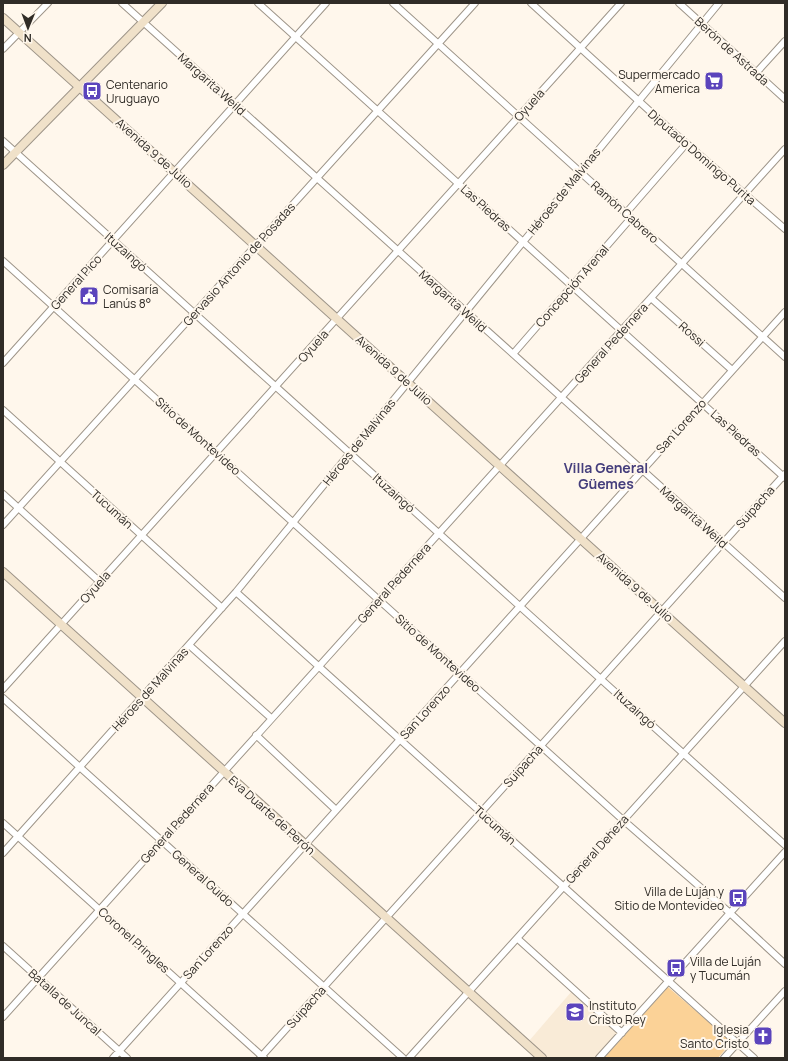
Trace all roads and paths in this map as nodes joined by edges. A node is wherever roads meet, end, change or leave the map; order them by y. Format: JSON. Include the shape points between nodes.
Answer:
{"nodes":[{"id":1,"x":48,"y":3,"type":"edge"},
{"id":2,"x":122,"y":3,"type":"edge"},
{"id":3,"x":162,"y":3,"type":"edge"},
{"id":4,"x":258,"y":3,"type":"edge"},
{"id":5,"x":326,"y":3,"type":"edge"},
{"id":6,"x":393,"y":3,"type":"edge"},
{"id":7,"x":475,"y":3,"type":"edge"},
{"id":8,"x":531,"y":3,"type":"edge"},
{"id":9,"x":621,"y":3,"type":"edge"},
{"id":10,"x":679,"y":3,"type":"edge"},
{"id":11,"x":719,"y":3,"type":"edge"},
{"id":12,"x":3,"y":18,"type":"edge"},
{"id":13,"x":143,"y":22,"type":"junction"},
{"id":14,"x":701,"y":23,"type":"junction"},
{"id":15,"x":19,"y":32,"type":"junction"},
{"id":16,"x":296,"y":36,"type":"junction"},
{"id":17,"x":785,"y":41,"type":"edge"},
{"id":18,"x":438,"y":43,"type":"junction"},
{"id":19,"x":3,"y":49,"type":"edge"},
{"id":20,"x":580,"y":49,"type":"junction"},
{"id":21,"x":756,"y":73,"type":"junction"},
{"id":22,"x":80,"y":87,"type":"junction"},
{"id":23,"x":785,"y":99,"type":"edge"},
{"id":24,"x":638,"y":101,"type":"junction"},
{"id":25,"x":234,"y":105,"type":"junction"},
{"id":26,"x":378,"y":111,"type":"junction"},
{"id":27,"x":518,"y":117,"type":"junction"},
{"id":28,"x":3,"y":140,"type":"edge"},
{"id":29,"x":686,"y":144,"type":"junction"},
{"id":30,"x":785,"y":150,"type":"edge"},
{"id":31,"x":16,"y":152,"type":"junction"},
{"id":32,"x":3,"y":165,"type":"edge"},
{"id":33,"x":174,"y":172,"type":"junction"},
{"id":34,"x":580,"y":172,"type":"junction"},
{"id":35,"x":316,"y":178,"type":"junction"},
{"id":36,"x":458,"y":183,"type":"junction"},
{"id":37,"x":744,"y":194,"type":"junction"},
{"id":38,"x":626,"y":213,"type":"junction"},
{"id":39,"x":631,"y":218,"type":"junction"},
{"id":40,"x":785,"y":229,"type":"edge"},
{"id":41,"x":113,"y":240,"type":"junction"},
{"id":42,"x":523,"y":241,"type":"junction"},
{"id":43,"x":256,"y":244,"type":"junction"},
{"id":44,"x":398,"y":251,"type":"junction"},
{"id":45,"x":3,"y":261,"type":"edge"},
{"id":46,"x":682,"y":264,"type":"junction"},
{"id":47,"x":572,"y":286,"type":"junction"},
{"id":48,"x":651,"y":298,"type":"junction"},
{"id":49,"x":54,"y":307,"type":"junction"},
{"id":50,"x":466,"y":312,"type":"junction"},
{"id":51,"x":785,"y":312,"type":"edge"},
{"id":52,"x":194,"y":313,"type":"junction"},
{"id":53,"x":337,"y":319,"type":"junction"},
{"id":54,"x":621,"y":331,"type":"junction"},
{"id":55,"x":762,"y":337,"type":"junction"},
{"id":56,"x":513,"y":354,"type":"junction"},
{"id":57,"x":785,"y":357,"type":"edge"},
{"id":58,"x":3,"y":363,"type":"edge"},
{"id":59,"x":732,"y":370,"type":"junction"},
{"id":60,"x":135,"y":380,"type":"junction"},
{"id":61,"x":408,"y":382,"type":"junction"},
{"id":62,"x":276,"y":386,"type":"junction"},
{"id":63,"x":562,"y":398,"type":"junction"},
{"id":64,"x":702,"y":403,"type":"junction"},
{"id":65,"x":3,"y":410,"type":"edge"},
{"id":66,"x":217,"y":453,"type":"junction"},
{"id":67,"x":349,"y":453,"type":"junction"},
{"id":68,"x":60,"y":463,"type":"junction"},
{"id":69,"x":500,"y":465,"type":"junction"},
{"id":70,"x":641,"y":470,"type":"junction"},
{"id":71,"x":784,"y":476,"type":"edge"},
{"id":72,"x":3,"y":494,"type":"edge"},
{"id":73,"x":18,"y":508,"type":"junction"},
{"id":74,"x":293,"y":523,"type":"junction"},
{"id":75,"x":3,"y":525,"type":"edge"},
{"id":76,"x":439,"y":533,"type":"junction"},
{"id":77,"x":142,"y":536,"type":"junction"},
{"id":78,"x":581,"y":538,"type":"junction"},
{"id":79,"x":723,"y":544,"type":"junction"},
{"id":80,"x":3,"y":572,"type":"edge"},
{"id":81,"x":100,"y":582,"type":"junction"},
{"id":82,"x":236,"y":592,"type":"junction"},
{"id":83,"x":785,"y":598,"type":"edge"},
{"id":84,"x":379,"y":599,"type":"junction"},
{"id":85,"x":520,"y":606,"type":"junction"},
{"id":86,"x":222,"y":608,"type":"junction"},
{"id":87,"x":663,"y":612,"type":"junction"},
{"id":88,"x":61,"y":625,"type":"junction"},
{"id":89,"x":785,"y":641,"type":"edge"},
{"id":90,"x":190,"y":645,"type":"junction"},
{"id":91,"x":318,"y":666,"type":"junction"},
{"id":92,"x":460,"y":673,"type":"junction"},
{"id":93,"x":602,"y":679,"type":"junction"},
{"id":94,"x":744,"y":686,"type":"junction"},
{"id":95,"x":3,"y":689,"type":"edge"},
{"id":96,"x":3,"y":698,"type":"edge"},
{"id":97,"x":142,"y":698,"type":"junction"},
{"id":98,"x":271,"y":718,"type":"junction"},
{"id":99,"x":785,"y":723,"type":"edge"},
{"id":100,"x":256,"y":735,"type":"junction"},
{"id":101,"x":400,"y":739,"type":"junction"},
{"id":102,"x":541,"y":746,"type":"junction"},
{"id":103,"x":684,"y":752,"type":"junction"},
{"id":104,"x":80,"y":767,"type":"junction"},
{"id":105,"x":224,"y":772,"type":"junction"},
{"id":106,"x":336,"y":810,"type":"junction"},
{"id":107,"x":480,"y":813,"type":"junction"},
{"id":108,"x":623,"y":820,"type":"junction"},
{"id":109,"x":3,"y":823,"type":"edge"},
{"id":110,"x":18,"y":836,"type":"junction"},
{"id":111,"x":161,"y":840,"type":"junction"},
{"id":112,"x":305,"y":844,"type":"junction"},
{"id":113,"x":785,"y":845,"type":"edge"},
{"id":114,"x":785,"y":852,"type":"edge"},
{"id":115,"x":3,"y":853,"type":"edge"},
{"id":116,"x":563,"y":887,"type":"junction"},
{"id":117,"x":99,"y":909,"type":"junction"},
{"id":118,"x":730,"y":913,"type":"junction"},
{"id":119,"x":242,"y":914,"type":"junction"},
{"id":120,"x":387,"y":918,"type":"junction"},
{"id":121,"x":518,"y":939,"type":"junction"},
{"id":122,"x":3,"y":946,"type":"edge"},
{"id":123,"x":785,"y":964,"type":"edge"},
{"id":124,"x":38,"y":978,"type":"junction"},
{"id":125,"x":669,"y":981,"type":"junction"},
{"id":126,"x":181,"y":982,"type":"junction"},
{"id":127,"x":325,"y":987,"type":"junction"},
{"id":128,"x":469,"y":991,"type":"junction"},
{"id":129,"x":785,"y":991,"type":"edge"},
{"id":130,"x":3,"y":1017,"type":"edge"},
{"id":131,"x":622,"y":1033,"type":"junction"},
{"id":132,"x":738,"y":1043,"type":"junction"},
{"id":133,"x":119,"y":1051,"type":"junction"},
{"id":134,"x":262,"y":1057,"type":"edge"},
{"id":135,"x":113,"y":1058,"type":"edge"},
{"id":136,"x":127,"y":1058,"type":"edge"},
{"id":137,"x":403,"y":1058,"type":"edge"},
{"id":138,"x":409,"y":1058,"type":"edge"},
{"id":139,"x":542,"y":1058,"type":"edge"},
{"id":140,"x":599,"y":1058,"type":"edge"},
{"id":141,"x":724,"y":1058,"type":"edge"},
{"id":142,"x":754,"y":1058,"type":"edge"}],
"edges":[{"from":1,"to":15,"type":"street"},
{"from":2,"to":13,"type":"street","name":"Margarita Weild"},
{"from":3,"to":13,"type":"street"},
{"from":4,"to":16,"type":"street","name":"Las Piedras"},
{"from":5,"to":16,"type":"street","name":"General Pico"},
{"from":6,"to":18,"type":"street","name":"Ramón Cabrero"},
{"from":7,"to":18,"type":"street","name":"Gervasio Antonio de Posadas"},
{"from":8,"to":20,"type":"street","name":"Diputado Domingo Purita"},
{"from":9,"to":20,"type":"street","name":"Oyuela"},
{"from":10,"to":14,"type":"street","name":"Berón de Astrada"},
{"from":11,"to":14,"type":"street","name":"Héroes de Malvinas"},
{"from":12,"to":15,"type":"street","name":"Avenida 9 de Julio"},
{"from":13,"to":22,"type":"street"},
{"from":13,"to":25,"type":"street","name":"Margarita Weild"},
{"from":14,"to":21,"type":"street","name":"Berón de Astrada"},
{"from":14,"to":24,"type":"street","name":"Héroes de Malvinas"},
{"from":15,"to":19,"type":"street"},
{"from":15,"to":22,"type":"street","name":"Avenida 9 de Julio"},
{"from":16,"to":25,"type":"street","name":"General Pico"},
{"from":16,"to":26,"type":"street","name":"Las Piedras"},
{"from":17,"to":21,"type":"street"},
{"from":18,"to":26,"type":"street","name":"Gervasio Antonio de Posadas"},
{"from":18,"to":27,"type":"street","name":"Ramón Cabrero"},
{"from":20,"to":24,"type":"street","name":"Diputado Domingo Purita"},
{"from":20,"to":27,"type":"street","name":"Oyuela"},
{"from":21,"to":23,"type":"street","name":"Berón de Astrada"},
{"from":22,"to":31,"type":"street"},
{"from":22,"to":33,"type":"street","name":"Avenida 9 de Julio"},
{"from":24,"to":29,"type":"street","name":"Diputado Domingo Purita"},
{"from":24,"to":34,"type":"street","name":"Héroes de Malvinas"},
{"from":25,"to":33,"type":"street","name":"General Pico"},
{"from":25,"to":35,"type":"street","name":"Margarita Weild"},
{"from":26,"to":35,"type":"street","name":"Gervasio Antonio de Posadas"},
{"from":26,"to":36,"type":"street","name":"Las Piedras"},
{"from":27,"to":34,"type":"street","name":"Ramón Cabrero"},
{"from":27,"to":36,"type":"street","name":"Oyuela"},
{"from":28,"to":31,"type":"street","name":"Ituzaingó"},
{"from":29,"to":37,"type":"street","name":"Diputado Domingo Purita"},
{"from":29,"to":38,"type":"street"},
{"from":30,"to":37,"type":"street","name":"General Pedernera"},
{"from":31,"to":32,"type":"street"},
{"from":31,"to":41,"type":"street","name":"Ituzaingó"},
{"from":33,"to":41,"type":"street","name":"General Pico"},
{"from":33,"to":43,"type":"street","name":"Avenida 9 de Julio"},
{"from":34,"to":38,"type":"street","name":"Ramón Cabrero"},
{"from":34,"to":42,"type":"street","name":"Héroes de Malvinas"},
{"from":35,"to":43,"type":"street","name":"Gervasio Antonio de Posadas"},
{"from":35,"to":44,"type":"street","name":"Margarita Weild"},
{"from":36,"to":42,"type":"street","name":"Las Piedras"},
{"from":36,"to":44,"type":"street","name":"Oyuela"},
{"from":37,"to":40,"type":"street","name":"Diputado Domingo Purita"},
{"from":37,"to":46,"type":"street","name":"General Pedernera"},
{"from":38,"to":39,"type":"street","name":"Ramón Cabrero"},
{"from":39,"to":46,"type":"street","name":"Ramón Cabrero"},
{"from":39,"to":47,"type":"street","name":"Concepción Arenal"},
{"from":41,"to":49,"type":"street","name":"General Pico"},
{"from":41,"to":52,"type":"street","name":"Ituzaingó"},
{"from":42,"to":47,"type":"street","name":"Las Piedras"},
{"from":42,"to":50,"type":"street","name":"Héroes de Malvinas"},
{"from":43,"to":52,"type":"street","name":"Gervasio Antonio de Posadas"},
{"from":43,"to":53,"type":"street","name":"Avenida 9 de Julio"},
{"from":44,"to":50,"type":"street","name":"Margarita Weild"},
{"from":44,"to":53,"type":"street","name":"Oyuela"},
{"from":45,"to":49,"type":"street","name":"Sitio de Montevideo"},
{"from":46,"to":48,"type":"street","name":"General Pedernera"},
{"from":46,"to":55,"type":"street","name":"Ramón Cabrero"},
{"from":47,"to":54,"type":"street","name":"Las Piedras"},
{"from":47,"to":56,"type":"street","name":"Concepción Arenal"},
{"from":48,"to":54,"type":"street","name":"General Pedernera"},
{"from":48,"to":59,"type":"street","name":"Rossi"},
{"from":49,"to":58,"type":"street","name":"General Pico"},
{"from":49,"to":60,"type":"street","name":"Sitio de Montevideo"},
{"from":50,"to":56,"type":"street","name":"Margarita Weild"},
{"from":50,"to":61,"type":"street","name":"Héroes de Malvinas"},
{"from":51,"to":55,"type":"street","name":"San Lorenzo"},
{"from":52,"to":60,"type":"street","name":"Gervasio Antonio de Posadas"},
{"from":52,"to":62,"type":"street","name":"Ituzaingó"},
{"from":53,"to":61,"type":"street","name":"Avenida 9 de Julio"},
{"from":53,"to":62,"type":"street","name":"Oyuela"},
{"from":54,"to":63,"type":"street","name":"General Pedernera"},
{"from":54,"to":64,"type":"street","name":"Las Piedras"},
{"from":55,"to":57,"type":"street","name":"Ramón Cabrero"},
{"from":55,"to":59,"type":"street","name":"San Lorenzo"},
{"from":56,"to":63,"type":"street","name":"Margarita Weild"},
{"from":59,"to":64,"type":"street","name":"San Lorenzo"},
{"from":60,"to":66,"type":"street","name":"Sitio de Montevideo"},
{"from":60,"to":68,"type":"street","name":"Gervasio Antonio de Posadas"},
{"from":61,"to":67,"type":"street","name":"Héroes de Malvinas"},
{"from":61,"to":69,"type":"street","name":"Avenida 9 de Julio"},
{"from":62,"to":66,"type":"street","name":"Oyuela"},
{"from":62,"to":67,"type":"street","name":"Ituzaingó"},
{"from":63,"to":69,"type":"street","name":"General Pedernera"},
{"from":63,"to":70,"type":"street","name":"Margarita Weild"},
{"from":64,"to":70,"type":"street","name":"San Lorenzo"},
{"from":64,"to":71,"type":"street","name":"Las Piedras"},
{"from":65,"to":68,"type":"street","name":"Tucumán"},
{"from":66,"to":74,"type":"street","name":"Sitio de Montevideo"},
{"from":66,"to":77,"type":"street","name":"Oyuela"},
{"from":67,"to":74,"type":"street","name":"Héroes de Malvinas"},
{"from":67,"to":76,"type":"street","name":"Ituzaingó"},
{"from":68,"to":73,"type":"street","name":"Gervasio Antonio de Posadas"},
{"from":68,"to":77,"type":"street","name":"Tucumán"},
{"from":69,"to":76,"type":"street","name":"General Pedernera"},
{"from":69,"to":78,"type":"street","name":"Avenida 9 de Julio"},
{"from":70,"to":78,"type":"street","name":"San Lorenzo"},
{"from":70,"to":79,"type":"street","name":"Margarita Weild"},
{"from":71,"to":79,"type":"street","name":"Suipacha"},
{"from":72,"to":73,"type":"street"},
{"from":73,"to":75,"type":"street","name":"Gervasio Antonio de Posadas"},
{"from":73,"to":81,"type":"street"},
{"from":74,"to":82,"type":"street","name":"Héroes de Malvinas"},
{"from":74,"to":84,"type":"street","name":"Sitio de Montevideo"},
{"from":76,"to":84,"type":"street","name":"General Pedernera"},
{"from":76,"to":85,"type":"street","name":"Ituzaingó"},
{"from":77,"to":81,"type":"street","name":"Oyuela"},
{"from":77,"to":86,"type":"street","name":"Tucumán"},
{"from":78,"to":85,"type":"street","name":"San Lorenzo"},
{"from":78,"to":87,"type":"street","name":"Avenida 9 de Julio"},
{"from":79,"to":83,"type":"street","name":"Margarita Weild"},
{"from":79,"to":87,"type":"street","name":"Suipacha"},
{"from":80,"to":88,"type":"street","name":"Eva Duarte de Perón"},
{"from":81,"to":88,"type":"street","name":"Oyuela"},
{"from":82,"to":86,"type":"street","name":"Héroes de Malvinas"},
{"from":82,"to":91,"type":"street","name":"Tucumán"},
{"from":84,"to":91,"type":"street","name":"General Pedernera"},
{"from":84,"to":92,"type":"street","name":"Sitio de Montevideo"},
{"from":85,"to":92,"type":"street","name":"San Lorenzo"},
{"from":85,"to":93,"type":"street","name":"Ituzaingó"},
{"from":86,"to":90,"type":"street","name":"Héroes de Malvinas"},
{"from":87,"to":93,"type":"street","name":"Suipacha"},
{"from":87,"to":94,"type":"street","name":"Avenida 9 de Julio"},
{"from":88,"to":95,"type":"street","name":"Oyuela"},
{"from":88,"to":97,"type":"street","name":"Eva Duarte de Perón"},
{"from":89,"to":94,"type":"street","name":"General Deheza"},
{"from":90,"to":97,"type":"street","name":"Héroes de Malvinas"},
{"from":90,"to":98,"type":"street"},
{"from":91,"to":98,"type":"street","name":"General Pedernera"},
{"from":91,"to":101,"type":"street","name":"Tucumán"},
{"from":92,"to":101,"type":"street","name":"San Lorenzo"},
{"from":92,"to":102,"type":"street","name":"Sitio de Montevideo"},
{"from":93,"to":102,"type":"street","name":"Suipacha"},
{"from":93,"to":103,"type":"street","name":"Ituzaingó"},
{"from":94,"to":99,"type":"street","name":"Avenida 9 de Julio"},
{"from":94,"to":103,"type":"street","name":"General Deheza"},
{"from":96,"to":104,"type":"street","name":"General Guido"},
{"from":97,"to":104,"type":"street","name":"Héroes de Malvinas"},
{"from":97,"to":105,"type":"street","name":"Eva Duarte de Perón"},
{"from":98,"to":100,"type":"street","name":"General Pedernera"},
{"from":100,"to":105,"type":"street","name":"General Pedernera"},
{"from":100,"to":106,"type":"street"},
{"from":101,"to":106,"type":"street","name":"San Lorenzo"},
{"from":101,"to":107,"type":"street","name":"Tucumán"},
{"from":102,"to":107,"type":"street","name":"Suipacha"},
{"from":102,"to":108,"type":"street","name":"Sitio de Montevideo"},
{"from":103,"to":108,"type":"street","name":"General Deheza"},
{"from":103,"to":113,"type":"street","name":"Ituzaingó"},
{"from":104,"to":110,"type":"street","name":"Héroes de Malvinas"},
{"from":104,"to":111,"type":"street","name":"General Guido"},
{"from":105,"to":111,"type":"street","name":"General Pedernera"},
{"from":105,"to":112,"type":"street","name":"Eva Duarte de Perón"},
{"from":106,"to":112,"type":"street","name":"San Lorenzo"},
{"from":107,"to":116,"type":"street","name":"Tucumán"},
{"from":107,"to":120,"type":"street","name":"Suipacha"},
{"from":108,"to":116,"type":"street","name":"General Deheza"},
{"from":108,"to":118,"type":"street","name":"Sitio de Montevideo"},
{"from":109,"to":110,"type":"street","name":"Coronel Pringles"},
{"from":110,"to":115,"type":"street","name":"Héroes de Malvinas"},
{"from":110,"to":117,"type":"street","name":"Coronel Pringles"},
{"from":111,"to":117,"type":"street","name":"General Pedernera"},
{"from":111,"to":119,"type":"street","name":"General Guido"},
{"from":112,"to":119,"type":"street","name":"San Lorenzo"},
{"from":112,"to":120,"type":"street","name":"Eva Duarte de Perón"},
{"from":114,"to":118,"type":"street"},
{"from":116,"to":121,"type":"street","name":"General Deheza"},
{"from":116,"to":125,"type":"street","name":"Tucumán"},
{"from":117,"to":124,"type":"street","name":"General Pedernera"},
{"from":117,"to":126,"type":"street","name":"Coronel Pringles"},
{"from":118,"to":123,"type":"street","name":"Sitio de Montevideo"},
{"from":118,"to":125,"type":"street"},
{"from":119,"to":126,"type":"street","name":"San Lorenzo"},
{"from":119,"to":127,"type":"street","name":"General Guido"},
{"from":120,"to":127,"type":"street","name":"Suipacha"},
{"from":120,"to":128,"type":"street","name":"Eva Duarte de Perón"},
{"from":121,"to":128,"type":"street","name":"General Deheza"},
{"from":121,"to":131,"type":"street"},
{"from":122,"to":124,"type":"street","name":"Batalla de Juncal"},
{"from":124,"to":130,"type":"street","name":"General Pedernera"},
{"from":124,"to":133,"type":"street","name":"Batalla de Juncal"},
{"from":125,"to":131,"type":"street"},
{"from":125,"to":132,"type":"street","name":"Tucumán"},
{"from":126,"to":133,"type":"street","name":"San Lorenzo"},
{"from":126,"to":134,"type":"street","name":"Coronel Pringles"},
{"from":127,"to":134,"type":"street","name":"Suipacha"},
{"from":127,"to":137,"type":"street","name":"General Guido"},
{"from":128,"to":138,"type":"street","name":"General Deheza"},
{"from":128,"to":139,"type":"street","name":"Eva Duarte de Perón"},
{"from":129,"to":132,"type":"street"},
{"from":131,"to":140,"type":"street"},
{"from":132,"to":141,"type":"street"},
{"from":132,"to":142,"type":"street","name":"Tucumán"},
{"from":133,"to":135,"type":"street","name":"San Lorenzo"},
{"from":133,"to":136,"type":"street","name":"Batalla de Juncal"}]}
